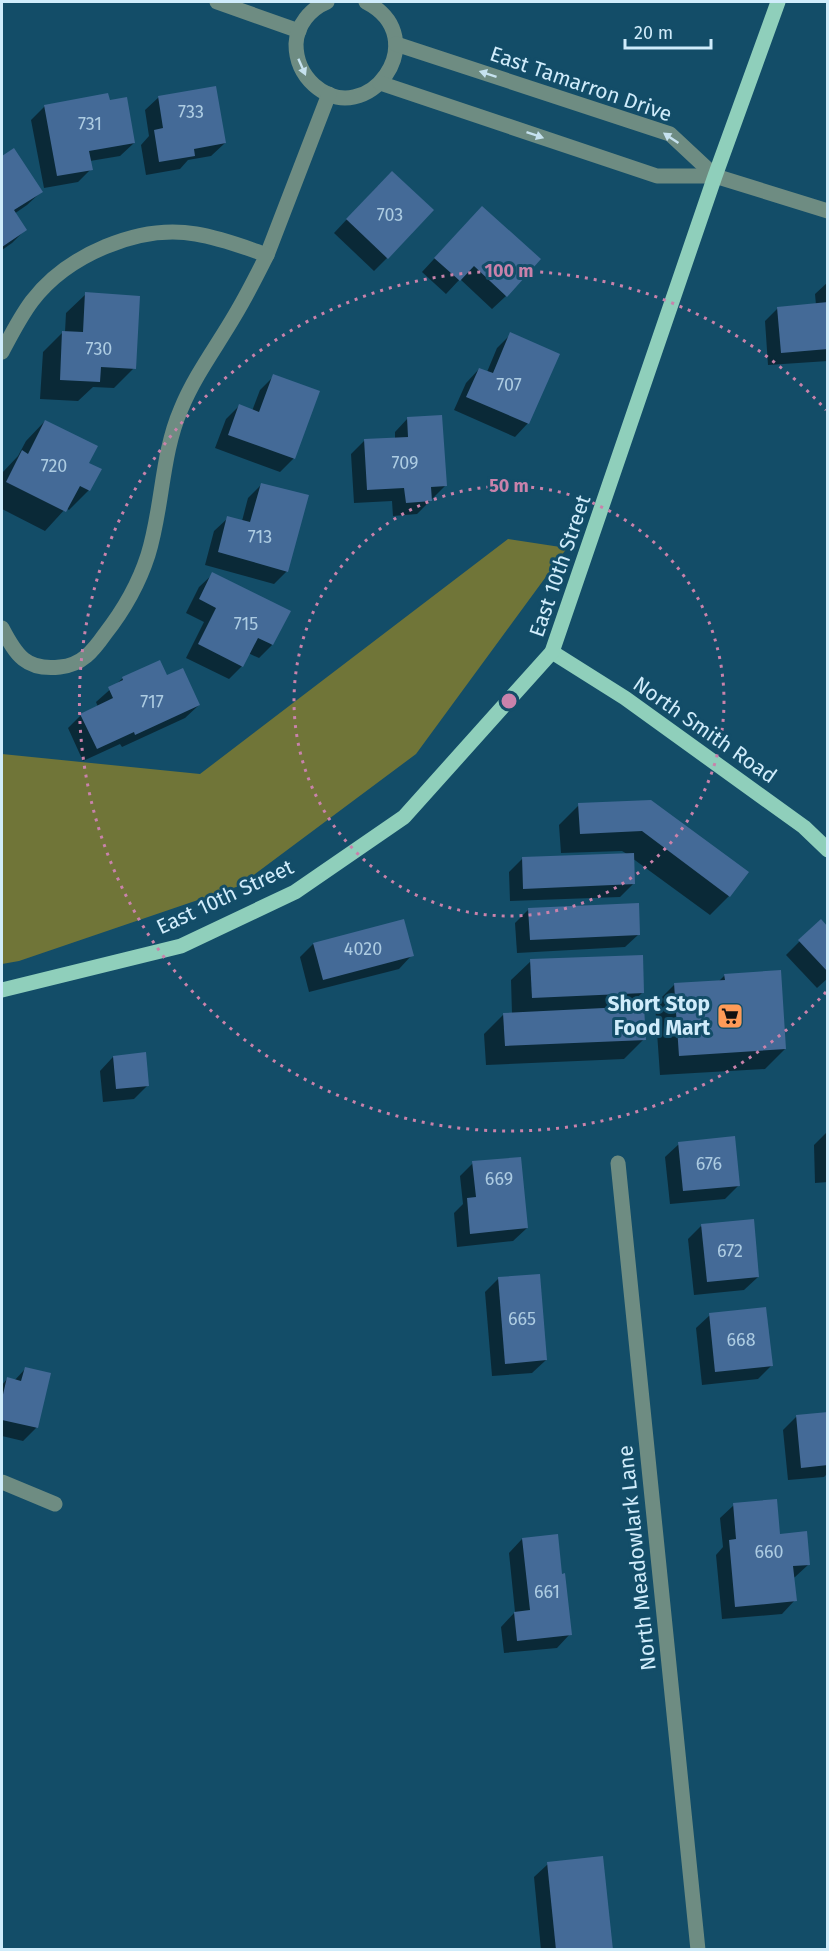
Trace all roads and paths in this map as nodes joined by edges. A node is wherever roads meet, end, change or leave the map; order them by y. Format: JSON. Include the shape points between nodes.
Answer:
{"nodes":[{"id":1,"x":217,"y":2,"type":"edge"},
{"id":2,"x":327,"y":2,"type":"edge"},
{"id":3,"x":366,"y":2,"type":"edge"},
{"id":4,"x":778,"y":2,"type":"edge"},
{"id":5,"x":299,"y":31,"type":"junction"},
{"id":6,"x":396,"y":44,"type":"junction"},
{"id":7,"x":380,"y":83,"type":"junction"},
{"id":8,"x":329,"y":94,"type":"junction"},
{"id":9,"x":715,"y":176,"type":"junction"},
{"id":10,"x":828,"y":211,"type":"edge"},
{"id":11,"x":267,"y":255,"type":"junction"},
{"id":12,"x":2,"y":352,"type":"edge"},
{"id":13,"x":2,"y":628,"type":"edge"},
{"id":14,"x":552,"y":652,"type":"junction"},
{"id":15,"x":828,"y":850,"type":"edge"},
{"id":16,"x":2,"y":990,"type":"edge"},
{"id":17,"x":618,"y":1163,"type":"dead end"},
{"id":18,"x":2,"y":1482,"type":"edge"},
{"id":19,"x":55,"y":1504,"type":"dead end"},
{"id":20,"x":698,"y":1950,"type":"edge"}],
"edges":[{"from":1,"to":5,"type":"street"},
{"from":2,"to":5,"type":"street","via":[[307,15]]},
{"from":3,"to":6,"type":"street","via":[[385,16]]},
{"from":4,"to":9,"type":"main road","name":"East 10th Street"},
{"from":5,"to":8,"type":"street","one_way":true,"via":[[296,54],[300,67],[307,79]]},
{"from":6,"to":7,"type":"street","via":[[395,58]]},
{"from":9,"to":6,"type":"street","name":"East Tamarron Drive","one_way":true,"via":[[670,134]]},
{"from":7,"to":8,"type":"street","via":[[361,94]]},
{"from":7,"to":9,"type":"street","one_way":true,"via":[[657,176]]},
{"from":8,"to":11,"type":"street"},
{"from":9,"to":10,"type":"street"},
{"from":9,"to":14,"type":"main road","name":"East 10th Street"},
{"from":11,"to":12,"type":"street","via":[[195,233],[153,233],[126,238],[96,250],[52,281],[33,299]]},
{"from":11,"to":13,"type":"street","via":[[180,410],[148,555],[120,615],[86,657],[76,664],[47,669],[20,657]]},
{"from":14,"to":15,"type":"main road","name":"North Smith Road","via":[[625,698],[804,827]]},
{"from":14,"to":16,"type":"main road","name":"East 10th Street","via":[[404,818],[295,892],[182,946]]},
{"from":17,"to":20,"type":"street","name":"North Meadowlark Lane"},
{"from":18,"to":19,"type":"street"}]}
